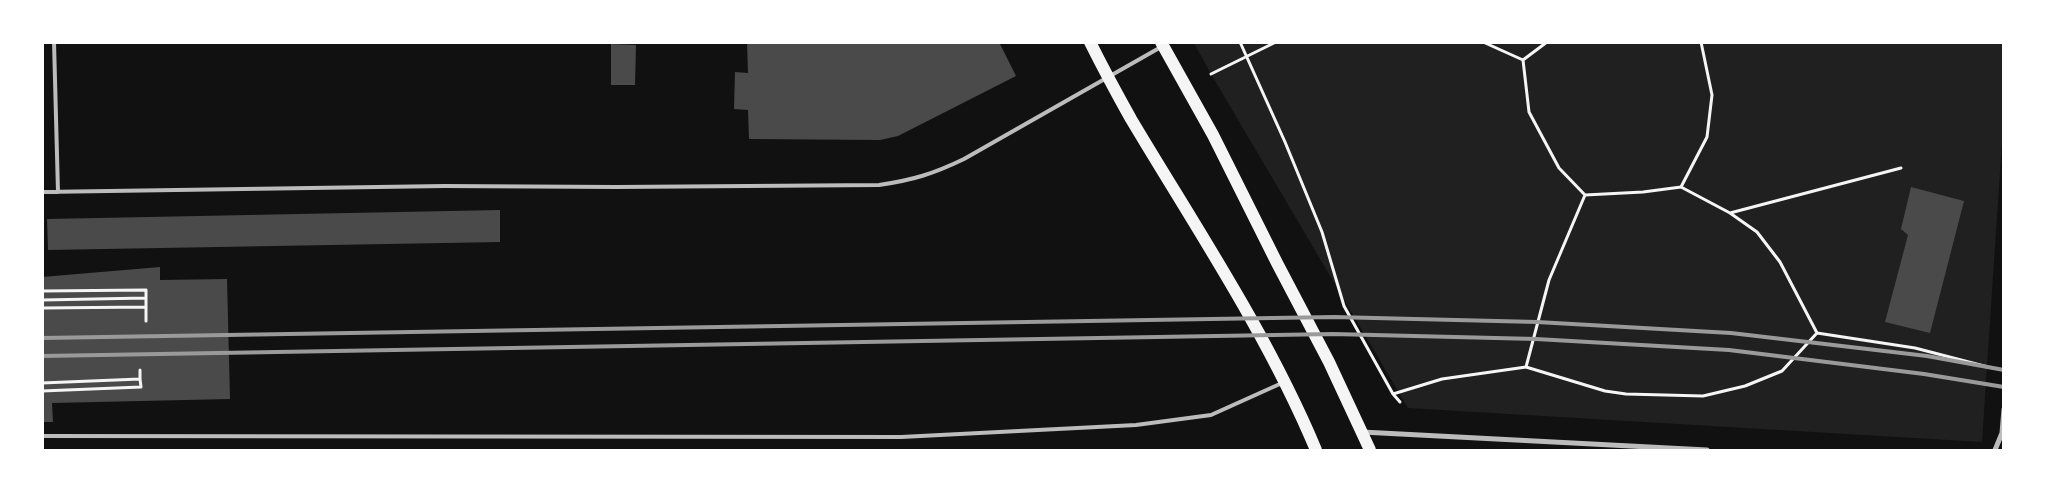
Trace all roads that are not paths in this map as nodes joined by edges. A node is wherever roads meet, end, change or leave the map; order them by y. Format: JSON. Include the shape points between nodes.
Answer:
{"nodes":[{"id":1,"x":54,"y":42,"type":"edge"},
{"id":2,"x":1090,"y":42,"type":"edge"},
{"id":3,"x":1162,"y":44,"type":"edge"},
{"id":4,"x":1108,"y":76,"type":"junction"},
{"id":5,"x":42,"y":192,"type":"edge"},
{"id":6,"x":58,"y":192,"type":"junction"},
{"id":7,"x":1284,"y":382,"type":"junction"},
{"id":8,"x":2004,"y":408,"type":"edge"},
{"id":9,"x":1362,"y":432,"type":"junction"},
{"id":10,"x":42,"y":436,"type":"edge"},
{"id":11,"x":1316,"y":450,"type":"edge"},
{"id":12,"x":1370,"y":450,"type":"edge"},
{"id":13,"x":1707,"y":450,"type":"edge"},
{"id":14,"x":1995,"y":450,"type":"edge"}],
"edges":[{"from":1,"to":6,"type":"lane"},
{"from":2,"to":4,"type":"main road"},
{"from":3,"to":4,"type":"lane"},
{"from":3,"to":9,"type":"main road","via":[[1213,135]]},
{"from":4,"to":6,"type":"lane","via":[[936,173],[879,184]]},
{"from":4,"to":7,"type":"main road","via":[[1236,292]]},
{"from":5,"to":6,"type":"lane"},
{"from":7,"to":10,"type":"lane","via":[[1211,415],[1136,426],[901,437]]},
{"from":7,"to":11,"type":"main road"},
{"from":8,"to":14,"type":"street","via":[[2002,434]]},
{"from":9,"to":12,"type":"main road"},
{"from":9,"to":13,"type":"street"}]}
